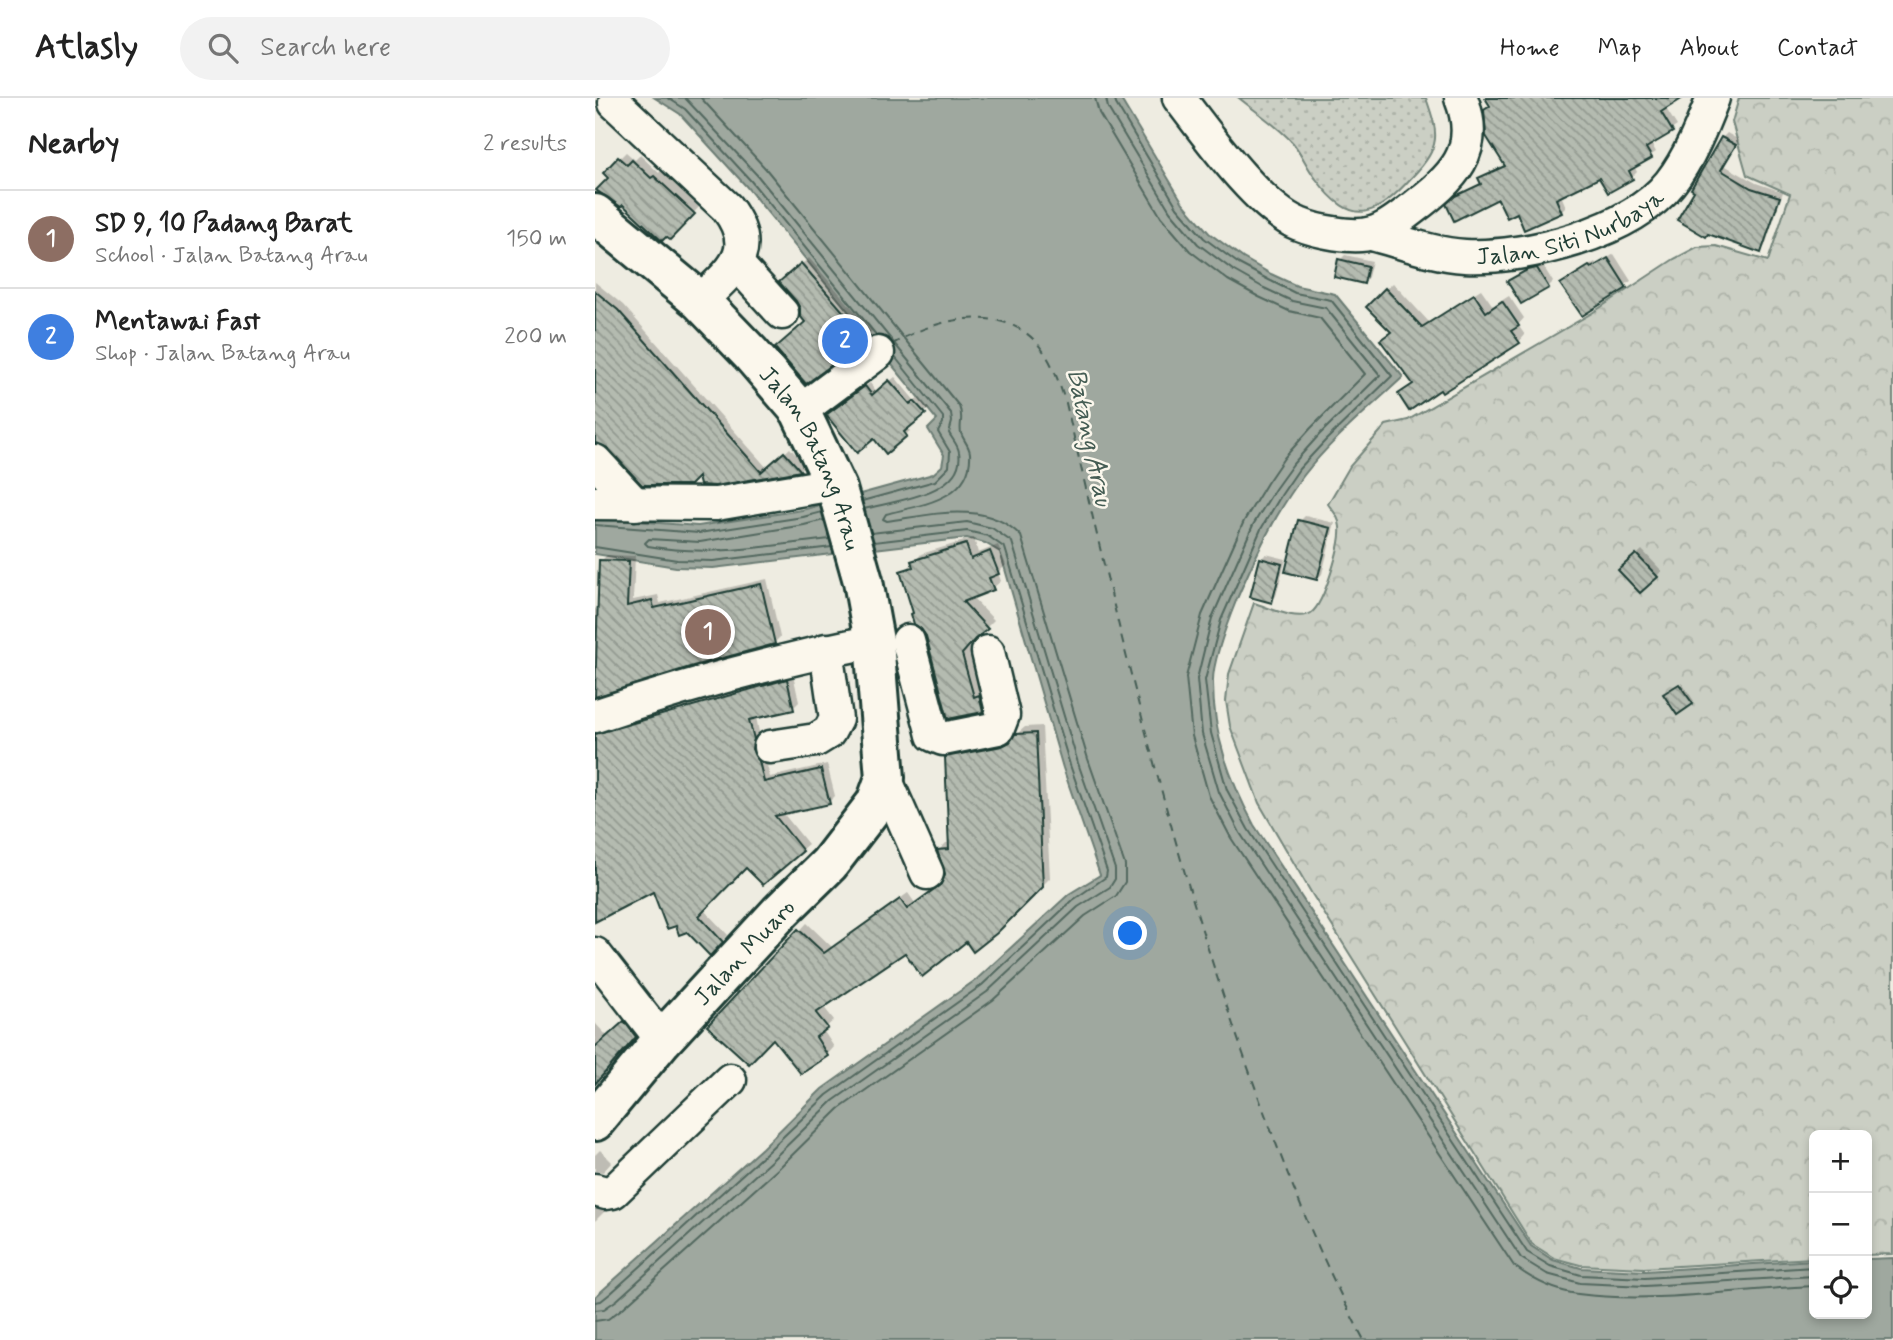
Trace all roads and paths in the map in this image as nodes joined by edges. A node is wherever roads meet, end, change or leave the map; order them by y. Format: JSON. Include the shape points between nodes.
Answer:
{"nodes":[{"id":1,"x":1179,"y":98,"type":"edge"},
{"id":2,"x":1461,"y":98,"type":"edge"},
{"id":3,"x":1713,"y":98,"type":"edge"},
{"id":4,"x":615,"y":103,"type":"dead end"},
{"id":5,"x":595,"y":214,"type":"edge"},
{"id":6,"x":1372,"y":234,"type":"junction"},
{"id":7,"x":737,"y":264,"type":"junction"},
{"id":8,"x":699,"y":301,"type":"junction"},
{"id":9,"x":782,"y":313,"type":"dead end"},
{"id":10,"x":878,"y":353,"type":"dead end"},
{"id":11,"x":800,"y":411,"type":"junction"},
{"id":12,"x":595,"y":461,"type":"edge"},
{"id":13,"x":835,"y":486,"type":"junction"},
{"id":14,"x":595,"y":503,"type":"edge"},
{"id":15,"x":635,"y":505,"type":"junction"},
{"id":16,"x":891,"y":641,"type":"junction"},
{"id":17,"x":826,"y":650,"type":"junction"},
{"id":18,"x":988,"y":652,"type":"dead end"},
{"id":19,"x":595,"y":716,"type":"edge"},
{"id":20,"x":930,"y":727,"type":"junction"},
{"id":21,"x":883,"y":733,"type":"junction"},
{"id":22,"x":769,"y":747,"type":"dead end"},
{"id":23,"x":885,"y":778,"type":"junction"},
{"id":24,"x":927,"y":873,"type":"dead end"},
{"id":25,"x":595,"y":954,"type":"edge"},
{"id":26,"x":662,"y":1040,"type":"junction"},
{"id":27,"x":730,"y":1080,"type":"dead end"},
{"id":28,"x":595,"y":1121,"type":"edge"},
{"id":29,"x":595,"y":1190,"type":"edge"}],
"edges":[{"from":1,"to":6,"type":"street","name":"Jalan Siti Nurbaya","via":[[1269,205],[1296,223],[1327,233]]},
{"from":2,"to":6,"type":"street","via":[[1467,132],[1464,156],[1453,175],[1403,216]]},
{"from":3,"to":6,"type":"street","name":"Jalan Siti Nurbaya","via":[[1669,184],[1643,207],[1582,239],[1538,249],[1465,256]]},
{"from":4,"to":7,"type":"street","via":[[727,208],[742,239]]},
{"from":5,"to":8,"type":"main road","name":"Jalan Batang Arau"},
{"from":7,"to":8,"type":"street"},
{"from":7,"to":9,"type":"street"},
{"from":8,"to":11,"type":"main road","name":"Jalan Batang Arau"},
{"from":10,"to":11,"type":"street"},
{"from":11,"to":13,"type":"main road","name":"Jalan Batang Arau"},
{"from":12,"to":15,"type":"street"},
{"from":13,"to":15,"type":"street","via":[[716,504]]},
{"from":13,"to":16,"type":"main road","name":"Jalan Batang Arau","via":[[863,580]]},
{"from":14,"to":15,"type":"street"},
{"from":16,"to":17,"type":"street"},
{"from":16,"to":20,"type":"street"},
{"from":16,"to":21,"type":"main road","name":"Jalan Batang Arau"},
{"from":17,"to":19,"type":"street"},
{"from":17,"to":22,"type":"street","via":[[836,719],[829,732],[816,740]]},
{"from":18,"to":20,"type":"street","via":[[1003,715],[998,727],[943,739],[933,735]]},
{"from":20,"to":21,"type":"street"},
{"from":21,"to":23,"type":"main road","name":"Jalan Batang Arau"},
{"from":23,"to":24,"type":"street"},
{"from":23,"to":26,"type":"main road","name":"Jalan Muaro","via":[[876,803],[829,864]]},
{"from":25,"to":26,"type":"street"},
{"from":26,"to":28,"type":"main road","name":"Jalan Muaro"},
{"from":27,"to":29,"type":"street","via":[[614,1192]]}]}
